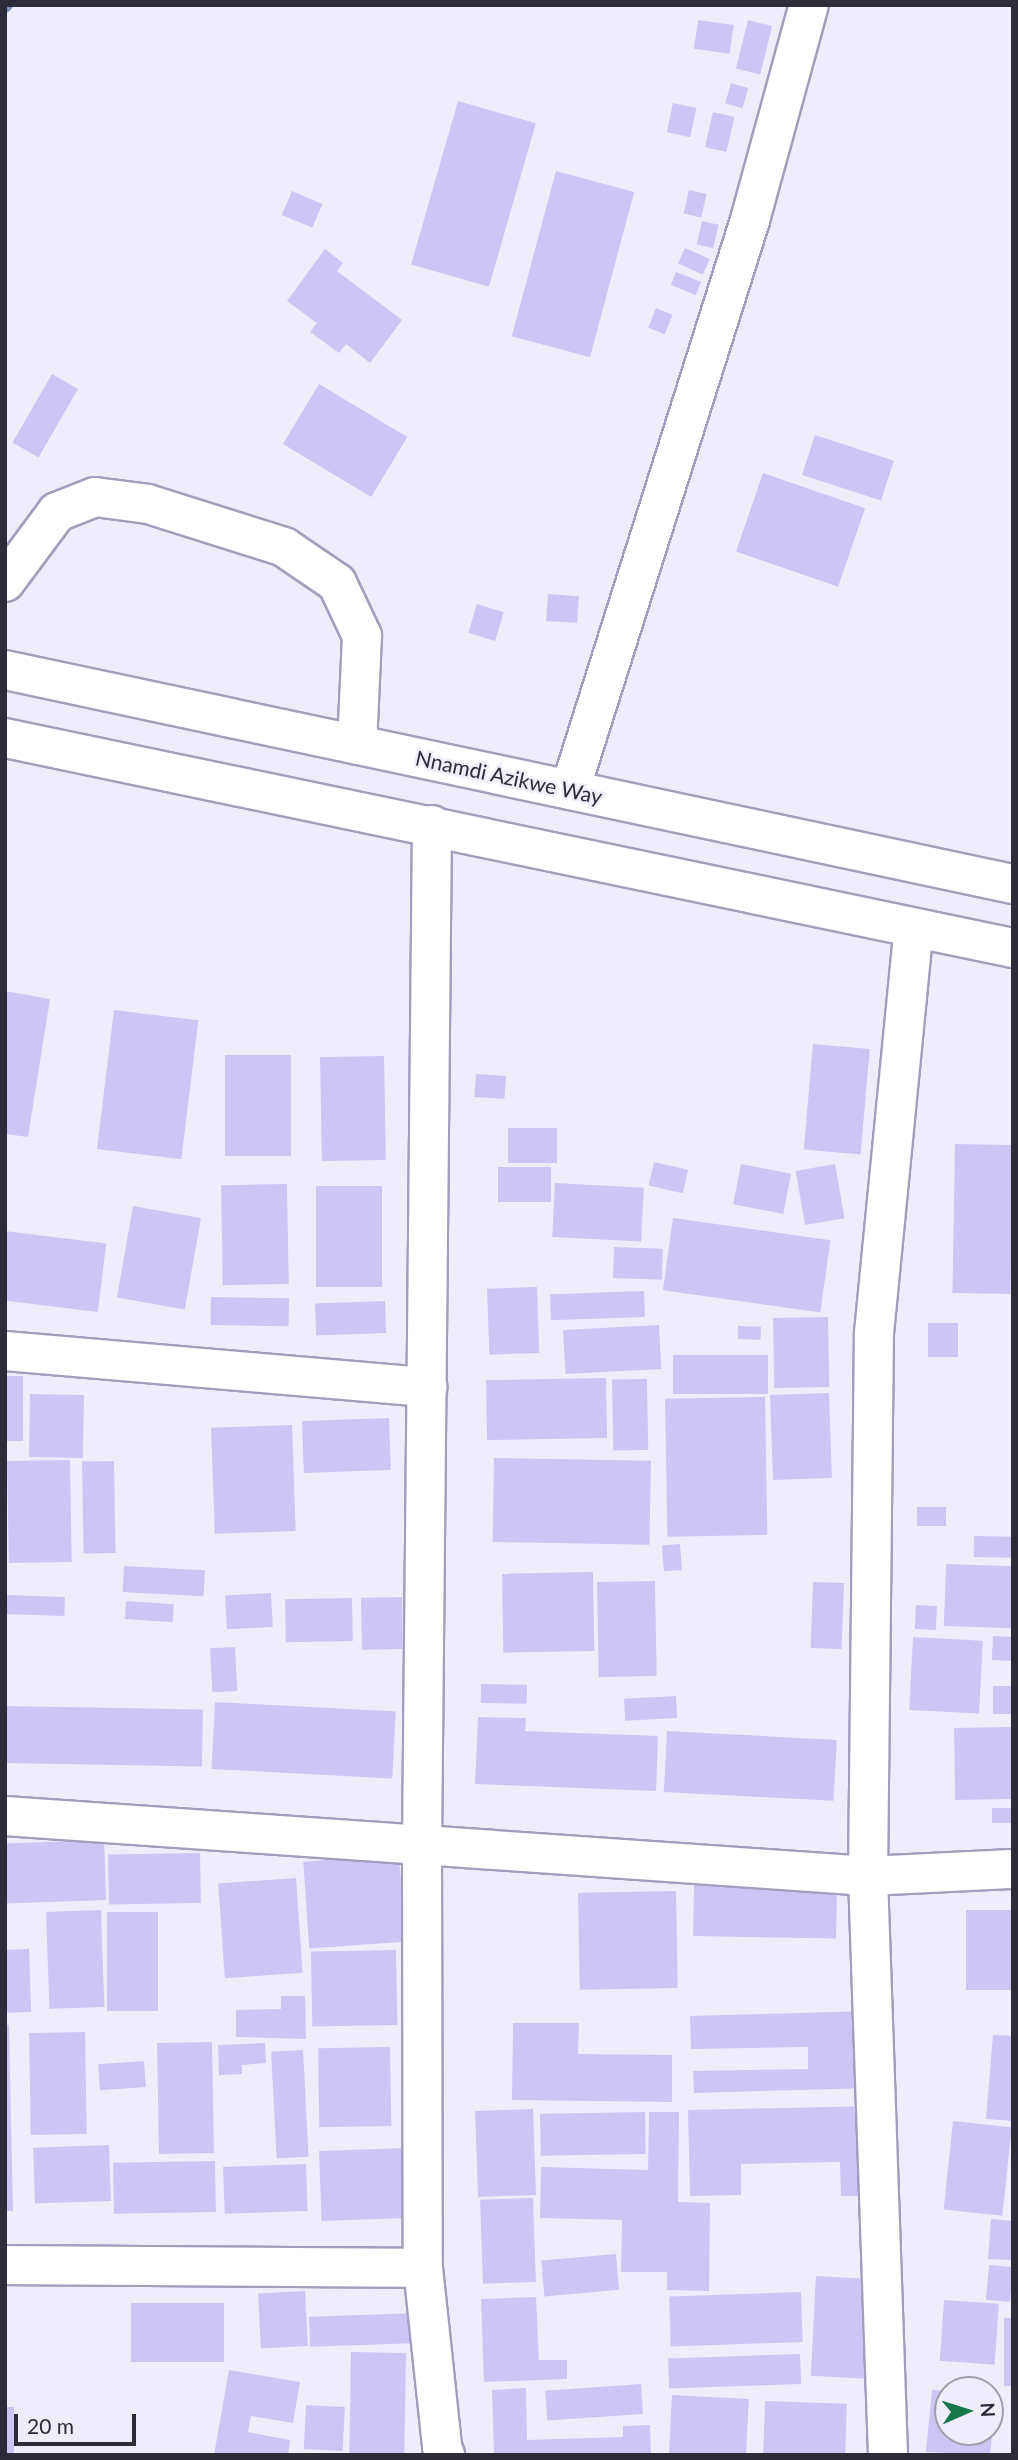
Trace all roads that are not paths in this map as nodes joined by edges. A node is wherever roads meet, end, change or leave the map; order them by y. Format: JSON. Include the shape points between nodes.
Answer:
{"nodes":[{"id":1,"x":809,"y":5,"type":"edge"},
{"id":2,"x":5,"y":582,"type":"edge"},
{"id":3,"x":5,"y":670,"type":"edge"},
{"id":4,"x":5,"y":738,"type":"edge"},
{"id":5,"x":357,"y":745,"type":"junction"},
{"id":6,"x":570,"y":790,"type":"junction"},
{"id":7,"x":432,"y":825,"type":"junction"},
{"id":8,"x":1013,"y":884,"type":"edge"},
{"id":9,"x":914,"y":928,"type":"junction"},
{"id":10,"x":1013,"y":948,"type":"edge"},
{"id":11,"x":5,"y":1351,"type":"edge"},
{"id":12,"x":427,"y":1387,"type":"junction"},
{"id":13,"x":5,"y":1816,"type":"edge"},
{"id":14,"x":422,"y":1844,"type":"junction"},
{"id":15,"x":1013,"y":1869,"type":"edge"},
{"id":16,"x":868,"y":1876,"type":"junction"},
{"id":17,"x":5,"y":2265,"type":"edge"},
{"id":18,"x":423,"y":2268,"type":"junction"},
{"id":19,"x":445,"y":2455,"type":"edge"},
{"id":20,"x":888,"y":2455,"type":"edge"}],
"edges":[{"from":1,"to":6,"type":"main road","via":[[750,220]]},
{"from":2,"to":5,"type":"main road","via":[[57,512],[95,497],[148,504],[284,547],[337,583],[362,636]]},
{"from":3,"to":5,"type":"main road","name":"Nnamdi Azikwe Way"},
{"from":4,"to":7,"type":"main road"},
{"from":5,"to":6,"type":"main road","name":"Nnamdi Azikwe Way"},
{"from":6,"to":8,"type":"main road","name":"Nnamdi Azikwe Way"},
{"from":7,"to":9,"type":"main road"},
{"from":7,"to":12,"type":"main road"},
{"from":9,"to":10,"type":"main road"},
{"from":9,"to":16,"type":"main road","via":[[874,1333]]},
{"from":11,"to":12,"type":"main road"},
{"from":12,"to":14,"type":"main road"},
{"from":13,"to":14,"type":"main road"},
{"from":14,"to":16,"type":"main road"},
{"from":14,"to":18,"type":"main road"},
{"from":15,"to":16,"type":"main road"},
{"from":16,"to":20,"type":"main road"},
{"from":17,"to":18,"type":"main road"},
{"from":18,"to":19,"type":"main road"}]}
